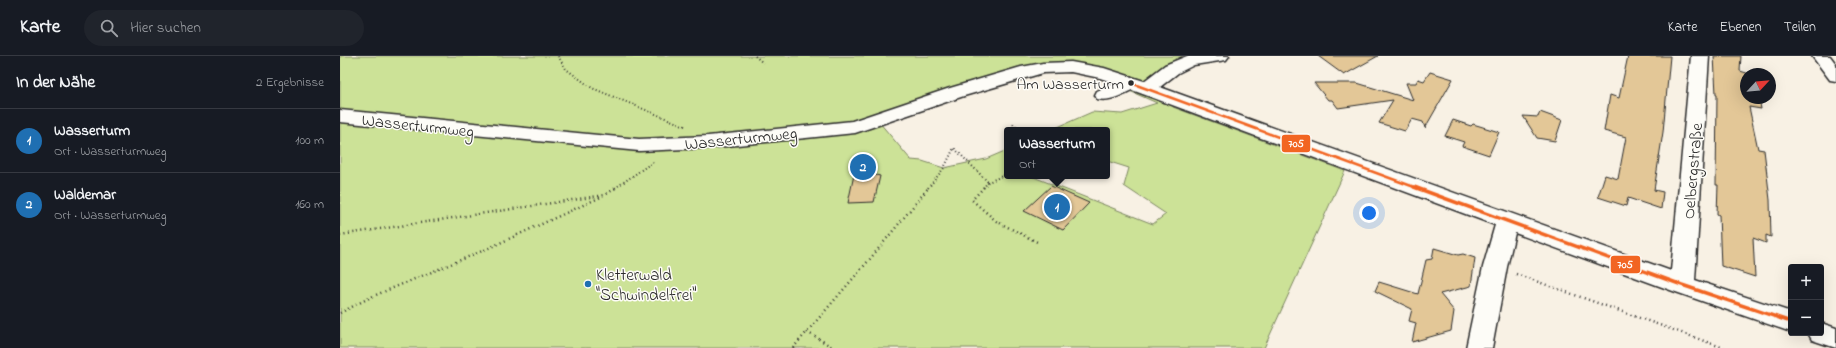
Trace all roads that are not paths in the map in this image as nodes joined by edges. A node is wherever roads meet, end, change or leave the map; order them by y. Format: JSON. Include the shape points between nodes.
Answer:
{"nodes":[{"id":1,"x":1220,"y":56,"type":"edge"},
{"id":2,"x":1700,"y":56,"type":"edge"},
{"id":3,"x":1821,"y":56,"type":"edge"},
{"id":4,"x":1836,"y":76,"type":"edge"},
{"id":5,"x":1139,"y":86,"type":"junction"},
{"id":6,"x":1104,"y":95,"type":"dead end"},
{"id":7,"x":340,"y":116,"type":"edge"},
{"id":8,"x":1507,"y":221,"type":"junction"},
{"id":9,"x":1682,"y":286,"type":"junction"},
{"id":10,"x":1788,"y":321,"type":"edge"},
{"id":11,"x":1824,"y":334,"type":"edge"},
{"id":12,"x":1836,"y":338,"type":"edge"},
{"id":13,"x":1479,"y":348,"type":"edge"}],
"edges":[{"from":1,"to":5,"type":"street","via":[[1186,61]]},
{"from":2,"to":9,"type":"street","name":"Oelbergstraße"},
{"from":3,"to":4,"type":"street"},
{"from":5,"to":6,"type":"street"},
{"from":5,"to":7,"type":"street","name":"Wasserturmweg","via":[[1087,69],[1043,68],[1015,74],[855,126],[683,137],[631,145]]},
{"from":5,"to":8,"type":"street","name":"Wasserturmweg"},
{"from":8,"to":9,"type":"street","name":"Wasserturmweg"},
{"from":8,"to":13,"type":"street"},
{"from":9,"to":10,"type":"street","name":"Wasserturmweg"},
{"from":11,"to":12,"type":"street"}]}
